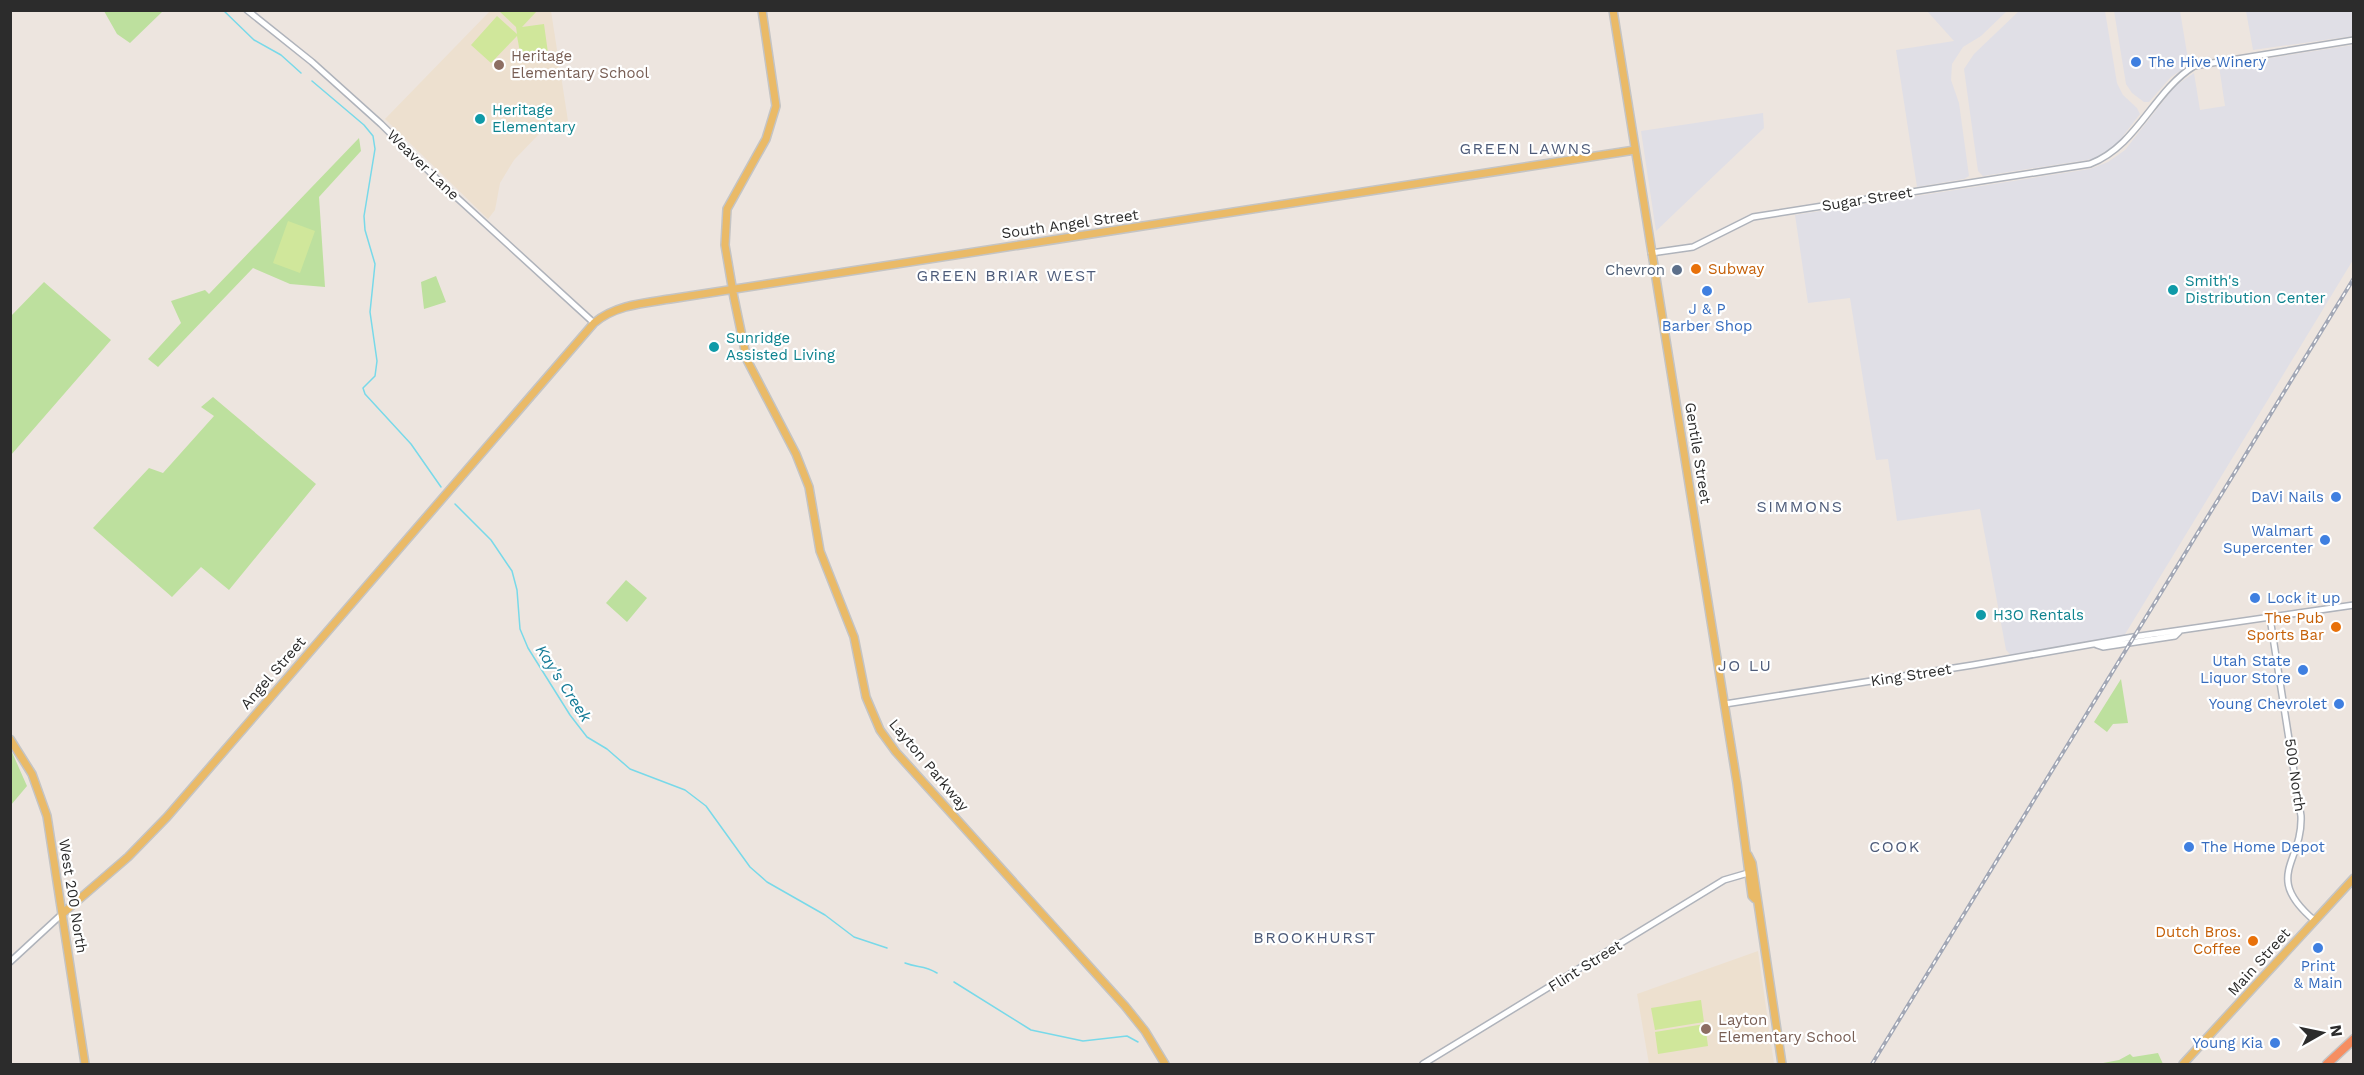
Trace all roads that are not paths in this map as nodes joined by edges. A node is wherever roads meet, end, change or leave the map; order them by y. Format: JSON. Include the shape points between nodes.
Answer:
{"nodes":[{"id":1,"x":247,"y":10,"type":"edge"},
{"id":2,"x":762,"y":10,"type":"edge"},
{"id":3,"x":1613,"y":10,"type":"edge"},
{"id":4,"x":2354,"y":40,"type":"edge"},
{"id":5,"x":1635,"y":150,"type":"junction"},
{"id":6,"x":1651,"y":253,"type":"junction"},
{"id":7,"x":733,"y":291,"type":"junction"},
{"id":8,"x":594,"y":323,"type":"junction"},
{"id":9,"x":540,"y":386,"type":"joint"},
{"id":10,"x":2354,"y":605,"type":"edge"},
{"id":11,"x":2270,"y":618,"type":"junction"},
{"id":12,"x":1725,"y":704,"type":"junction"},
{"id":13,"x":10,"y":739,"type":"edge"},
{"id":14,"x":1749,"y":856,"type":"junction"},
{"id":15,"x":1748,"y":873,"type":"junction"},
{"id":16,"x":2354,"y":878,"type":"edge"},
{"id":17,"x":1756,"y":898,"type":"junction"},
{"id":18,"x":62,"y":914,"type":"junction"},
{"id":19,"x":2315,"y":921,"type":"junction"},
{"id":20,"x":10,"y":962,"type":"edge"},
{"id":21,"x":2354,"y":1039,"type":"edge"},
{"id":22,"x":85,"y":1065,"type":"edge"},
{"id":23,"x":1165,"y":1065,"type":"edge"},
{"id":24,"x":1423,"y":1065,"type":"edge"},
{"id":25,"x":1782,"y":1065,"type":"edge"},
{"id":26,"x":2183,"y":1065,"type":"edge"},
{"id":27,"x":2327,"y":1065,"type":"edge"}],
"edges":[{"from":1,"to":8,"type":"street","name":"Weaver Lane","via":[[363,108]]},
{"from":2,"to":7,"type":"main road","name":"Layton Parkway","via":[[776,106],[766,139],[727,209],[725,244]]},
{"from":3,"to":5,"type":"main road","name":"Gentile Street"},
{"from":4,"to":6,"type":"street","name":"Sugar Street","via":[[2194,66],[2177,77],[2115,152],[2090,164],[1753,217],[1693,247]]},
{"from":5,"to":6,"type":"main road","name":"Gentile Street"},
{"from":5,"to":7,"type":"main road","name":"South Angel Street"},
{"from":6,"to":12,"type":"main road","name":"Gentile Street"},
{"from":7,"to":8,"type":"main road","name":"South Angel Street","via":[[632,305]]},
{"from":7,"to":23,"type":"main road","name":"Layton Parkway","via":[[747,360],[804,472],[820,551],[854,637],[866,697],[880,730],[1125,1006]]},
{"from":8,"to":9,"type":"main road","name":"South Angel Street"},
{"from":9,"to":18,"type":"main road","name":"Angel Street","via":[[167,817]]},
{"from":10,"to":11,"type":"street","name":"King Street"},
{"from":11,"to":12,"type":"street","name":"King Street"},
{"from":11,"to":19,"type":"street","name":"500 North","via":[[2301,816],[2288,880],[2294,899]]},
{"from":12,"to":14,"type":"main road","name":"Gentile Street"},
{"from":13,"to":18,"type":"main road","name":"West 200 North","via":[[32,774],[44,806]]},
{"from":14,"to":15,"type":"main road","name":"Gentile Street"},
{"from":14,"to":17,"type":"main road","name":"Gentile Street"},
{"from":15,"to":17,"type":"main road","name":"Gentile Street","via":[[1752,896]]},
{"from":15,"to":24,"type":"street","name":"Flint Street","via":[[1724,880]]},
{"from":16,"to":19,"type":"main road","name":"Main Street"},
{"from":17,"to":25,"type":"main road","name":"Gentile Street"},
{"from":18,"to":20,"type":"street","name":"Angel Street"},
{"from":18,"to":22,"type":"main road","name":"West 200 North"},
{"from":19,"to":26,"type":"main road","name":"Main Street"},
{"from":21,"to":27,"type":"highway"}]}
